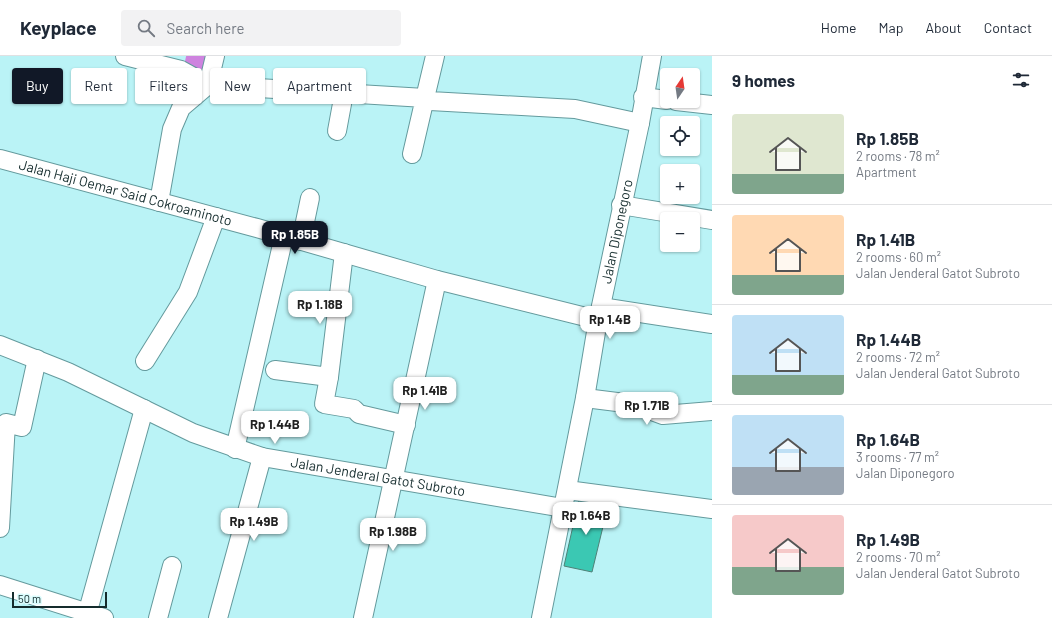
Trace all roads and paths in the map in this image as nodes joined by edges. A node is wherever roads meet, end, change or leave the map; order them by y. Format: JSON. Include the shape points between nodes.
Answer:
{"nodes":[{"id":1,"x":125,"y":56,"type":"edge"},
{"id":2,"x":214,"y":56,"type":"edge"},
{"id":3,"x":435,"y":56,"type":"edge"},
{"id":4,"x":652,"y":56,"type":"edge"},
{"id":5,"x":173,"y":68,"type":"edge"},
{"id":6,"x":202,"y":79,"type":"edge"},
{"id":7,"x":202,"y":81,"type":"edge"},
{"id":8,"x":273,"y":87,"type":"edge"},
{"id":9,"x":366,"y":94,"type":"edge"},
{"id":10,"x":425,"y":98,"type":"junction"},
{"id":11,"x":643,"y":98,"type":"junction"},
{"id":12,"x":660,"y":99,"type":"edge"},
{"id":13,"x":184,"y":104,"type":"edge"},
{"id":14,"x":342,"y":104,"type":"edge"},
{"id":15,"x":700,"y":104,"type":"edge"},
{"id":16,"x":712,"y":105,"type":"edge"},
{"id":17,"x":640,"y":124,"type":"junction"},
{"id":18,"x":337,"y":131,"type":"dead end"},
{"id":19,"x":412,"y":154,"type":"dead end"},
{"id":20,"x":0,"y":159,"type":"edge"},
{"id":21,"x":310,"y":198,"type":"dead end"},
{"id":22,"x":159,"y":202,"type":"junction"},
{"id":23,"x":621,"y":205,"type":"junction"},
{"id":24,"x":216,"y":217,"type":"junction"},
{"id":25,"x":712,"y":220,"type":"edge"},
{"id":26,"x":292,"y":238,"type":"junction"},
{"id":27,"x":344,"y":253,"type":"junction"},
{"id":28,"x":437,"y":280,"type":"junction"},
{"id":29,"x":599,"y":314,"type":"junction"},
{"id":30,"x":712,"y":324,"type":"edge"},
{"id":31,"x":0,"y":345,"type":"edge"},
{"id":32,"x":37,"y":358,"type":"junction"},
{"id":33,"x":146,"y":361,"type":"dead end"},
{"id":34,"x":275,"y":370,"type":"dead end"},
{"id":35,"x":329,"y":377,"type":"junction"},
{"id":36,"x":585,"y":398,"type":"junction"},
{"id":37,"x":144,"y":409,"type":"junction"},
{"id":38,"x":712,"y":411,"type":"edge"},
{"id":39,"x":3,"y":423,"type":"edge"},
{"id":40,"x":406,"y":425,"type":"junction"},
{"id":41,"x":235,"y":449,"type":"junction"},
{"id":42,"x":262,"y":457,"type":"junction"},
{"id":43,"x":395,"y":480,"type":"junction"},
{"id":44,"x":567,"y":490,"type":"junction"},
{"id":45,"x":563,"y":508,"type":"junction"},
{"id":46,"x":712,"y":510,"type":"edge"},
{"id":47,"x":0,"y":528,"type":"edge"},
{"id":48,"x":172,"y":566,"type":"dead end"},
{"id":49,"x":0,"y":585,"type":"edge"},
{"id":50,"x":93,"y":616,"type":"edge"},
{"id":51,"x":158,"y":618,"type":"edge"},
{"id":52,"x":218,"y":618,"type":"edge"},
{"id":53,"x":363,"y":618,"type":"edge"},
{"id":54,"x":541,"y":618,"type":"edge"}],
"edges":[{"from":1,"to":5,"type":"street"},
{"from":2,"to":6,"type":"street"},
{"from":3,"to":10,"type":"street"},
{"from":4,"to":11,"type":"street","name":"Jalan Diponegoro"},
{"from":7,"to":8,"type":"street"},
{"from":9,"to":10,"type":"street"},
{"from":10,"to":17,"type":"street","via":[[435,102],[575,109]]},
{"from":10,"to":19,"type":"street"},
{"from":11,"to":12,"type":"street"},
{"from":11,"to":17,"type":"street","name":"Jalan Diponegoro"},
{"from":13,"to":22,"type":"street","via":[[172,129]]},
{"from":14,"to":18,"type":"street"},
{"from":15,"to":16,"type":"street"},
{"from":17,"to":23,"type":"street","name":"Jalan Diponegoro"},
{"from":20,"to":22,"type":"street","name":"Jalan Haji Oemar Said Cokroaminoto"},
{"from":21,"to":26,"type":"street"},
{"from":22,"to":24,"type":"street","name":"Jalan Haji Oemar Said Cokroaminoto"},
{"from":23,"to":25,"type":"street"},
{"from":23,"to":29,"type":"street","name":"Jalan Diponegoro"},
{"from":24,"to":26,"type":"street","name":"Jalan Haji Oemar Said Cokroaminoto"},
{"from":24,"to":33,"type":"street","via":[[188,292]]},
{"from":26,"to":27,"type":"street","name":"Jalan Haji Oemar Said Cokroaminoto"},
{"from":26,"to":41,"type":"street"},
{"from":27,"to":28,"type":"street","name":"Jalan Haji Oemar Said Cokroaminoto"},
{"from":27,"to":35,"type":"street"},
{"from":28,"to":29,"type":"street","name":"Jalan Haji Oemar Said Cokroaminoto"},
{"from":28,"to":40,"type":"street"},
{"from":29,"to":30,"type":"street","name":"Jalan Haji Oemar Said Cokroaminoto"},
{"from":29,"to":36,"type":"street","name":"Jalan Diponegoro"},
{"from":31,"to":32,"type":"street","name":"Jalan Jenderal Gatot Subroto"},
{"from":32,"to":37,"type":"street","name":"Jalan Jenderal Gatot Subroto"},
{"from":32,"to":39,"type":"street","via":[[22,427]]},
{"from":34,"to":35,"type":"street"},
{"from":35,"to":40,"type":"street","via":[[324,404],[354,409],[358,414]]},
{"from":36,"to":38,"type":"street","via":[[633,404],[663,415]]},
{"from":36,"to":44,"type":"street","name":"Jalan Diponegoro"},
{"from":37,"to":41,"type":"street","name":"Jalan Jenderal Gatot Subroto"},
{"from":37,"to":50,"type":"street"},
{"from":39,"to":47,"type":"street"},
{"from":40,"to":43,"type":"street"},
{"from":41,"to":42,"type":"street","name":"Jalan Jenderal Gatot Subroto"},
{"from":42,"to":43,"type":"street","name":"Jalan Jenderal Gatot Subroto"},
{"from":42,"to":52,"type":"street"},
{"from":43,"to":45,"type":"street","name":"Jalan Jenderal Gatot Subroto"},
{"from":43,"to":53,"type":"street"},
{"from":44,"to":45,"type":"street","name":"Jalan Diponegoro"},
{"from":44,"to":46,"type":"street"},
{"from":45,"to":54,"type":"street","name":"Jalan Diponegoro"},
{"from":48,"to":51,"type":"street"},
{"from":49,"to":50,"type":"street"}]}
